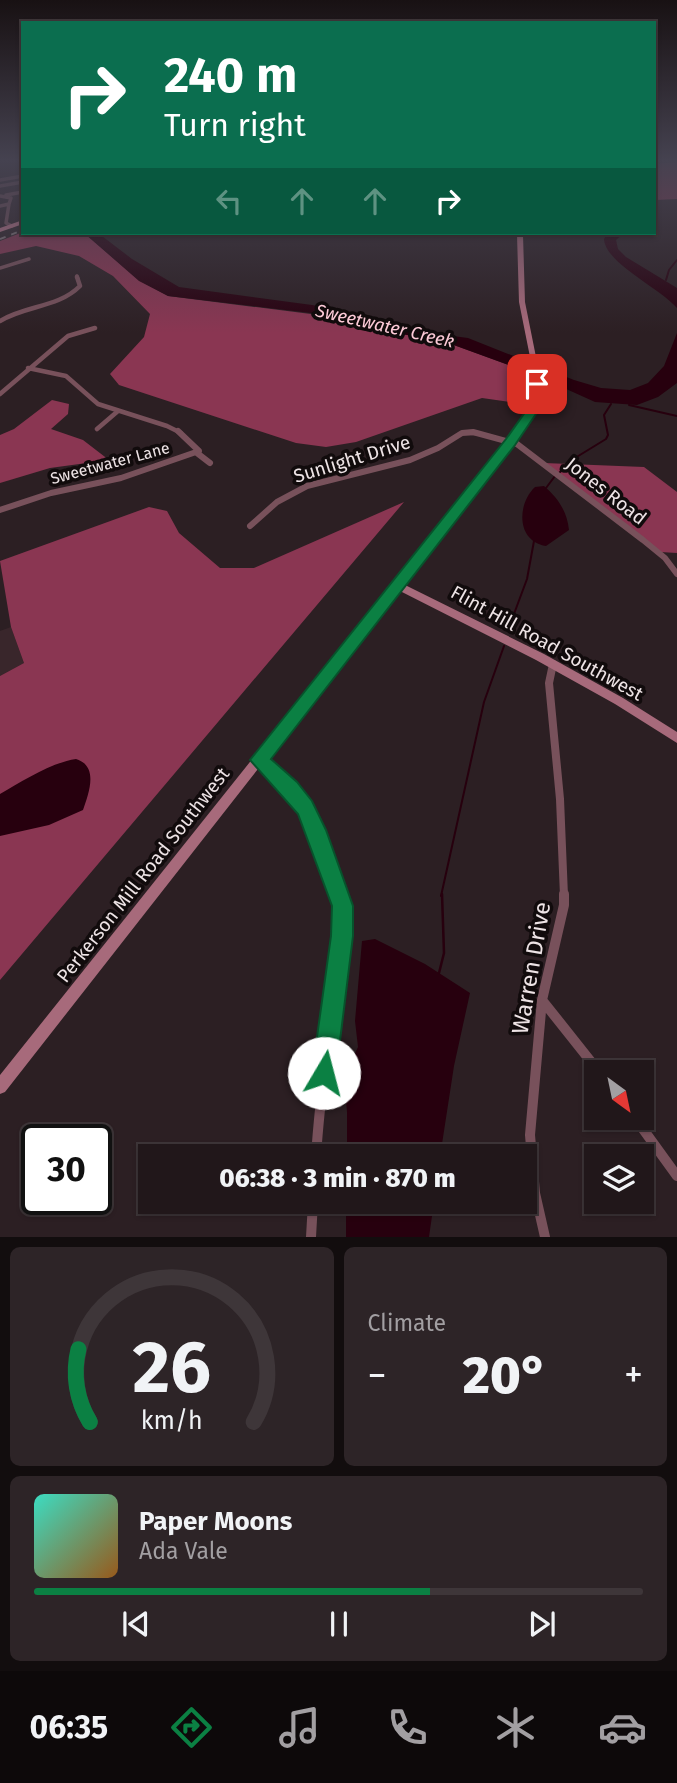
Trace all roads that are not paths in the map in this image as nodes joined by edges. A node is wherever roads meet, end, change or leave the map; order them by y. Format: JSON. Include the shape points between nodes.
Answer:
{"nodes":[{"id":1,"x":7,"y":218,"type":"edge"},
{"id":2,"x":21,"y":223,"type":"edge"},
{"id":3,"x":12,"y":226,"type":"junction"},
{"id":4,"x":0,"y":230,"type":"edge"},
{"id":5,"x":518,"y":235,"type":"edge"},
{"id":6,"x":29,"y":258,"type":"dead end"},
{"id":7,"x":0,"y":268,"type":"edge"},
{"id":8,"x":78,"y":276,"type":"dead end"},
{"id":9,"x":76,"y":291,"type":"junction"},
{"id":10,"x":88,"y":293,"type":"dead end"},
{"id":11,"x":1,"y":319,"type":"edge"},
{"id":12,"x":95,"y":328,"type":"dead end"},
{"id":13,"x":28,"y":368,"type":"junction"},
{"id":14,"x":0,"y":394,"type":"edge"},
{"id":15,"x":118,"y":411,"type":"junction"},
{"id":16,"x":97,"y":429,"type":"dead end"},
{"id":17,"x":510,"y":442,"type":"junction"},
{"id":18,"x":197,"y":453,"type":"junction"},
{"id":19,"x":210,"y":463,"type":"dead end"},
{"id":20,"x":0,"y":510,"type":"edge"},
{"id":21,"x":250,"y":526,"type":"dead end"},
{"id":22,"x":677,"y":573,"type":"edge"},
{"id":23,"x":397,"y":585,"type":"junction"},
{"id":24,"x":553,"y":664,"type":"junction"},
{"id":25,"x":677,"y":738,"type":"edge"},
{"id":26,"x":259,"y":760,"type":"junction"},
{"id":27,"x":542,"y":1000,"type":"junction"},
{"id":28,"x":590,"y":1060,"type":"edge"},
{"id":29,"x":0,"y":1087,"type":"edge"},
{"id":30,"x":644,"y":1130,"type":"edge"},
{"id":31,"x":317,"y":1144,"type":"edge"},
{"id":32,"x":677,"y":1176,"type":"edge"},
{"id":33,"x":312,"y":1214,"type":"edge"},
{"id":34,"x":311,"y":1237,"type":"edge"},
{"id":35,"x":545,"y":1237,"type":"edge"}],
"edges":[{"from":1,"to":3,"type":"street"},
{"from":2,"to":3,"type":"main road"},
{"from":3,"to":4,"type":"main road"},
{"from":5,"to":17,"type":"street","name":"Perkerson Mill Road Southwest","via":[[522,302],[537,384],[534,408]]},
{"from":6,"to":7,"type":"street"},
{"from":8,"to":9,"type":"street"},
{"from":9,"to":10,"type":"street"},
{"from":9,"to":11,"type":"street","via":[[62,300]]},
{"from":12,"to":13,"type":"street","via":[[68,336]]},
{"from":13,"to":14,"type":"street"},
{"from":13,"to":15,"type":"street","name":"Sweetwater Lane","via":[[71,379],[90,399]]},
{"from":15,"to":16,"type":"street"},
{"from":15,"to":18,"type":"street","name":"Sweetwater Lane","via":[[177,431],[199,448]]},
{"from":17,"to":21,"type":"street","name":"Sunlight Drive","via":[[462,433],[410,460],[296,491],[266,509]]},
{"from":17,"to":22,"type":"street","name":"Jones Road","via":[[611,514]]},
{"from":17,"to":23,"type":"street","name":"Perkerson Mill Road Southwest"},
{"from":18,"to":19,"type":"street"},
{"from":18,"to":20,"type":"street","name":"Sweetwater Lane"},
{"from":23,"to":24,"type":"street","name":"Flint Hill Road Southwest"},
{"from":23,"to":26,"type":"street","name":"Perkerson Mill Road Southwest"},
{"from":24,"to":25,"type":"street","name":"Flint Hill Road Southwest"},
{"from":24,"to":27,"type":"street","name":"Warren Drive","via":[[549,683],[564,905]]},
{"from":26,"to":29,"type":"street","name":"Perkerson Mill Road Southwest"},
{"from":26,"to":31,"type":"street","via":[[305,808],[343,906]]},
{"from":27,"to":28,"type":"street"},
{"from":27,"to":35,"type":"street","name":"Warren Drive","via":[[530,1135]]},
{"from":30,"to":32,"type":"street"},
{"from":33,"to":34,"type":"street"}]}
